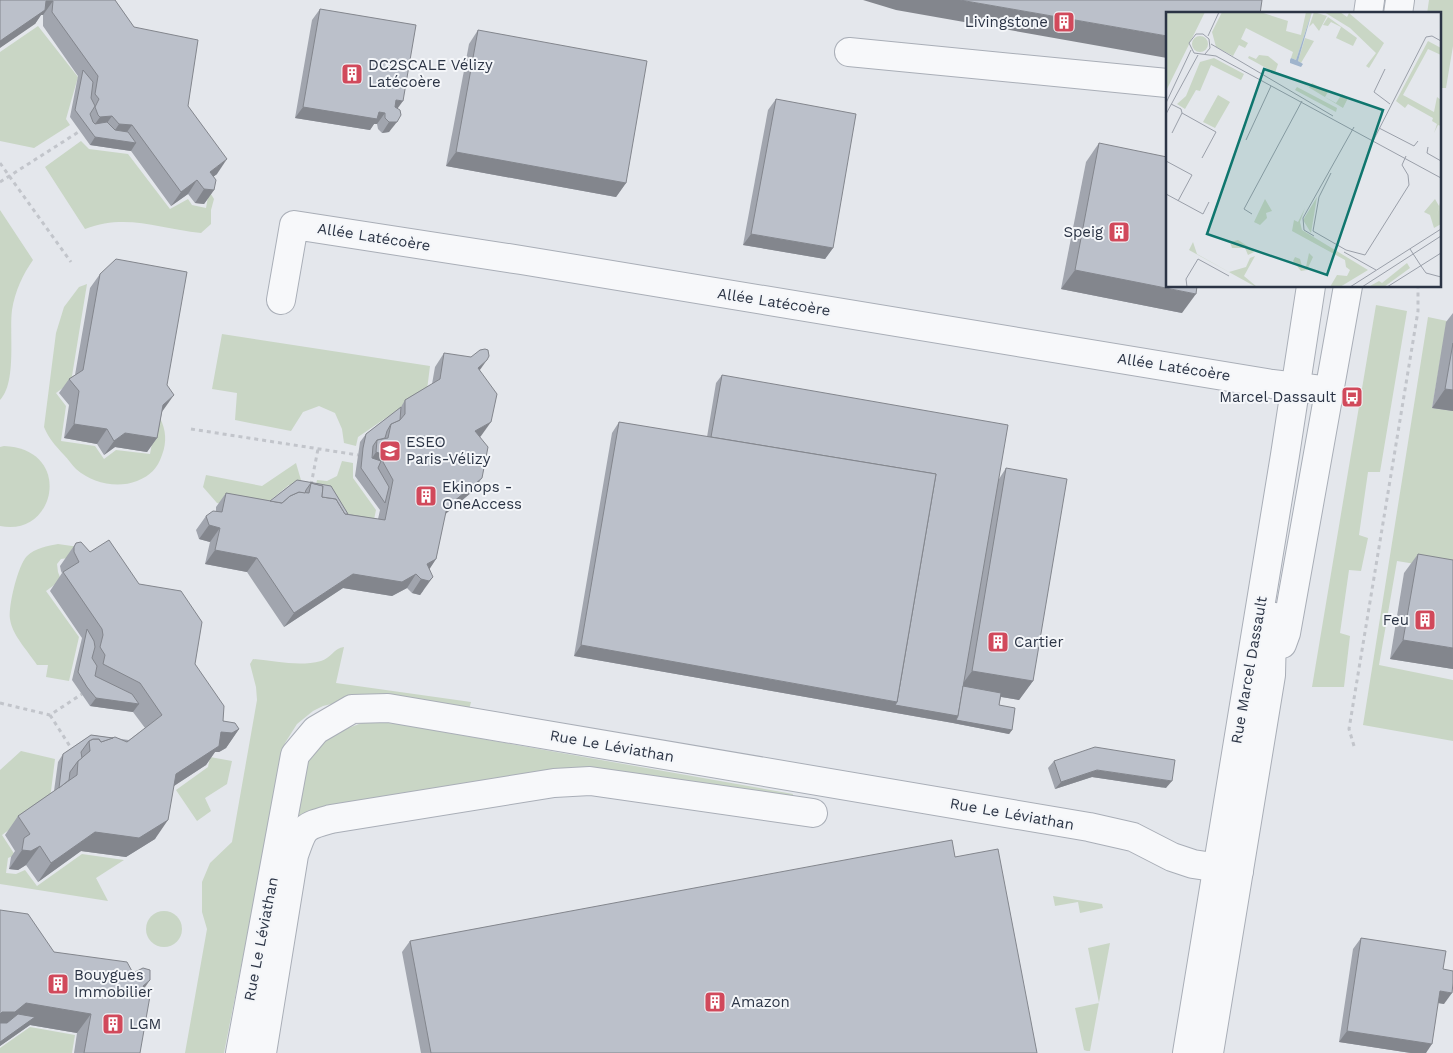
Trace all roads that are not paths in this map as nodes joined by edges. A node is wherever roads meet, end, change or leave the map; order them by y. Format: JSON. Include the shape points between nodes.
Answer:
{"nodes":[{"id":1,"x":849,"y":52,"type":"dead end"},
{"id":2,"x":1166,"y":84,"type":"edge"},
{"id":3,"x":1310,"y":288,"type":"edge"},
{"id":4,"x":1323,"y":288,"type":"edge"},
{"id":5,"x":1347,"y":288,"type":"edge"},
{"id":6,"x":281,"y":300,"type":"dead end"},
{"id":7,"x":1311,"y":389,"type":"junction"},
{"id":8,"x":813,"y":813,"type":"dead end"},
{"id":9,"x":1228,"y":870,"type":"junction"},
{"id":10,"x":240,"y":1053,"type":"edge"},
{"id":11,"x":262,"y":1053,"type":"edge"},
{"id":12,"x":1187,"y":1053,"type":"edge"},
{"id":13,"x":1209,"y":1053,"type":"edge"}],
"edges":[{"from":1,"to":2,"type":"street"},
{"from":3,"to":7,"type":"street","name":"Rue Marcel Dassault"},
{"from":4,"to":7,"type":"street","name":"Rue Marcel Dassault"},
{"from":5,"to":7,"type":"street","name":"Rue Marcel Dassault"},
{"from":6,"to":7,"type":"street","name":"Allée Latécoère","via":[[294,225]]},
{"from":7,"to":9,"type":"street","name":"Rue Marcel Dassault","via":[[1228,795]]},
{"from":7,"to":9,"type":"street","name":"Rue Marcel Dassault","via":[[1286,633],[1271,675]]},
{"from":8,"to":11,"type":"street","via":[[590,781],[554,783],[308,825],[294,855]]},
{"from":9,"to":10,"type":"street","name":"Rue Le Léviathan","via":[[1193,864],[1133,837],[1090,827],[388,708],[352,709],[316,730],[295,756]]},
{"from":9,"to":12,"type":"street","name":"Rue Marcel Dassault"},
{"from":9,"to":13,"type":"street","name":"Rue Marcel Dassault"}]}
